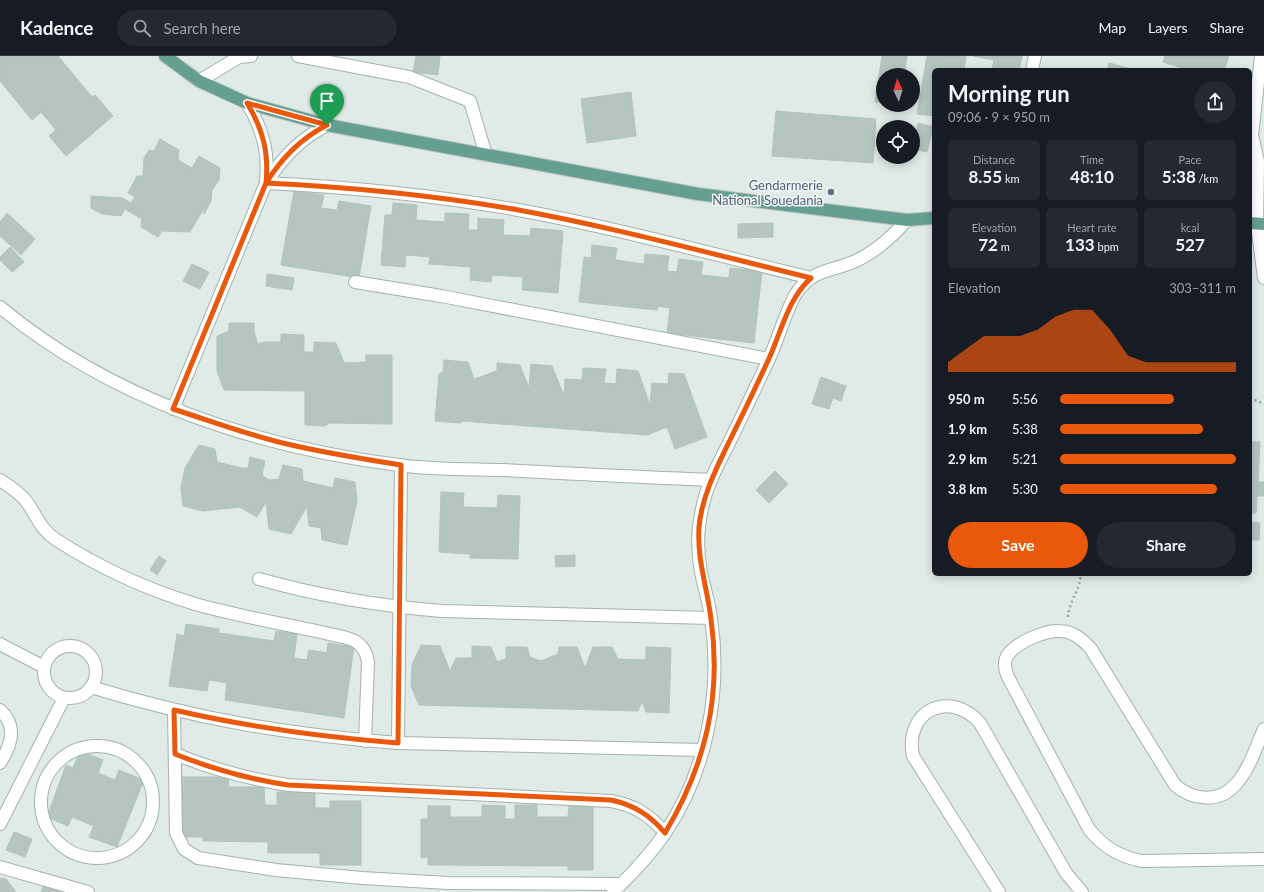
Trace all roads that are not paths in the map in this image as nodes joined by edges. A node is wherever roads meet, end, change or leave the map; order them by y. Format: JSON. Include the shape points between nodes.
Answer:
{"nodes":[{"id":1,"x":165,"y":56,"type":"edge"},
{"id":2,"x":251,"y":56,"type":"edge"},
{"id":3,"x":298,"y":56,"type":"edge"},
{"id":4,"x":1035,"y":56,"type":"edge"},
{"id":5,"x":1261,"y":56,"type":"edge"},
{"id":6,"x":1032,"y":68,"type":"edge"},
{"id":7,"x":199,"y":81,"type":"junction"},
{"id":8,"x":247,"y":103,"type":"junction"},
{"id":9,"x":327,"y":125,"type":"junction"},
{"id":10,"x":486,"y":155,"type":"junction"},
{"id":11,"x":266,"y":183,"type":"junction"},
{"id":12,"x":932,"y":218,"type":"edge"},
{"id":13,"x":907,"y":220,"type":"junction"},
{"id":14,"x":1257,"y":224,"type":"edge"},
{"id":15,"x":811,"y":278,"type":"junction"},
{"id":16,"x":1264,"y":278,"type":"edge"},
{"id":17,"x":355,"y":282,"type":"dead end"},
{"id":18,"x":0,"y":307,"type":"edge"},
{"id":19,"x":769,"y":359,"type":"junction"},
{"id":20,"x":173,"y":409,"type":"junction"},
{"id":21,"x":401,"y":465,"type":"junction"},
{"id":22,"x":0,"y":480,"type":"edge"},
{"id":23,"x":711,"y":480,"type":"junction"},
{"id":24,"x":259,"y":579,"type":"dead end"},
{"id":25,"x":400,"y":608,"type":"junction"},
{"id":26,"x":711,"y":618,"type":"junction"},
{"id":27,"x":0,"y":644,"type":"edge"},
{"id":28,"x":44,"y":668,"type":"junction"},
{"id":29,"x":92,"y":687,"type":"junction"},
{"id":30,"x":64,"y":698,"type":"junction"},
{"id":31,"x":0,"y":710,"type":"edge"},
{"id":32,"x":174,"y":710,"type":"junction"},
{"id":33,"x":1264,"y":729,"type":"edge"},
{"id":34,"x":365,"y":741,"type":"junction"},
{"id":35,"x":398,"y":743,"type":"junction"},
{"id":36,"x":703,"y":750,"type":"junction"},
{"id":37,"x":175,"y":754,"type":"junction"},
{"id":38,"x":0,"y":763,"type":"edge"},
{"id":39,"x":30,"y":765,"type":"junction"},
{"id":40,"x":48,"y":773,"type":"junction"},
{"id":41,"x":0,"y":824,"type":"edge"},
{"id":42,"x":665,"y":833,"type":"junction"},
{"id":43,"x":1264,"y":859,"type":"edge"},
{"id":44,"x":0,"y":868,"type":"edge"},
{"id":45,"x":617,"y":888,"type":"edge"},
{"id":46,"x":88,"y":892,"type":"edge"},
{"id":47,"x":999,"y":892,"type":"edge"},
{"id":48,"x":1082,"y":892,"type":"edge"}],
"edges":[{"from":1,"to":7,"type":"main road"},
{"from":2,"to":7,"type":"street","via":[[239,57]]},
{"from":3,"to":10,"type":"street","via":[[409,77],[470,101]]},
{"from":4,"to":6,"type":"street"},
{"from":5,"to":14,"type":"street","via":[[1252,135],[1258,161]]},
{"from":7,"to":8,"type":"main road"},
{"from":8,"to":9,"type":"main road"},
{"from":8,"to":11,"type":"street","via":[[256,117],[266,149]]},
{"from":9,"to":10,"type":"main road"},
{"from":9,"to":11,"type":"street","via":[[298,144]]},
{"from":10,"to":13,"type":"main road","via":[[698,194]]},
{"from":11,"to":15,"type":"street","via":[[390,192],[514,209]]},
{"from":11,"to":20,"type":"street"},
{"from":12,"to":13,"type":"main road"},
{"from":13,"to":15,"type":"street","via":[[890,238],[866,256]]},
{"from":14,"to":16,"type":"street"},
{"from":15,"to":19,"type":"street","via":[[795,296]]},
{"from":17,"to":19,"type":"street"},
{"from":18,"to":20,"type":"street","via":[[77,362],[121,386]]},
{"from":19,"to":23,"type":"street"},
{"from":20,"to":21,"type":"street","via":[[286,444]]},
{"from":21,"to":23,"type":"street"},
{"from":21,"to":25,"type":"street"},
{"from":22,"to":34,"type":"street","via":[[26,500],[37,520],[49,534],[78,553],[128,579],[196,604],[347,638],[360,644],[368,662]]},
{"from":23,"to":26,"type":"street","via":[[702,510],[699,548]]},
{"from":24,"to":25,"type":"street","via":[[328,597]]},
{"from":25,"to":26,"type":"street"},
{"from":25,"to":35,"type":"street"},
{"from":26,"to":36,"type":"street","via":[[713,695]]},
{"from":27,"to":28,"type":"street"},
{"from":28,"to":29,"type":"street","via":[[48,658],[55,651],[64,647],[74,647],[84,651],[91,658],[96,678]]},
{"from":28,"to":30,"type":"street","via":[[44,678],[48,687]]},
{"from":29,"to":30,"type":"street","via":[[75,698]]},
{"from":29,"to":32,"type":"street"},
{"from":30,"to":39,"type":"street"},
{"from":31,"to":38,"type":"street","via":[[12,731],[8,750]]},
{"from":32,"to":34,"type":"street","via":[[278,731]]},
{"from":32,"to":37,"type":"street"},
{"from":33,"to":43,"type":"street","via":[[1235,786],[1214,797],[1200,798],[1182,791],[1169,777],[1083,640],[1072,633],[1060,630],[1047,631],[1011,652],[1005,664],[1005,671],[1089,829],[1115,853],[1141,860]]},
{"from":34,"to":35,"type":"street"},
{"from":35,"to":36,"type":"street"},
{"from":36,"to":42,"type":"street","via":[[681,807]]},
{"from":37,"to":42,"type":"street","via":[[234,775],[288,785],[611,800],[624,803],[647,815]]},
{"from":37,"to":45,"type":"street","via":[[174,824],[184,849],[198,858],[276,870],[362,878]]},
{"from":39,"to":40,"type":"street"},
{"from":39,"to":41,"type":"street"},
{"from":40,"to":40,"type":"street","via":[[62,757],[80,748],[101,745],[130,756],[145,771],[152,790],[153,811],[146,831],[132,846],[108,857],[82,856],[64,847],[49,832],[42,813],[41,792]]},
{"from":42,"to":45,"type":"street"},
{"from":44,"to":46,"type":"street"},
{"from":47,"to":48,"type":"street","via":[[913,756],[911,745],[916,724],[932,709],[942,706],[964,709],[980,723],[1066,873]]}]}
